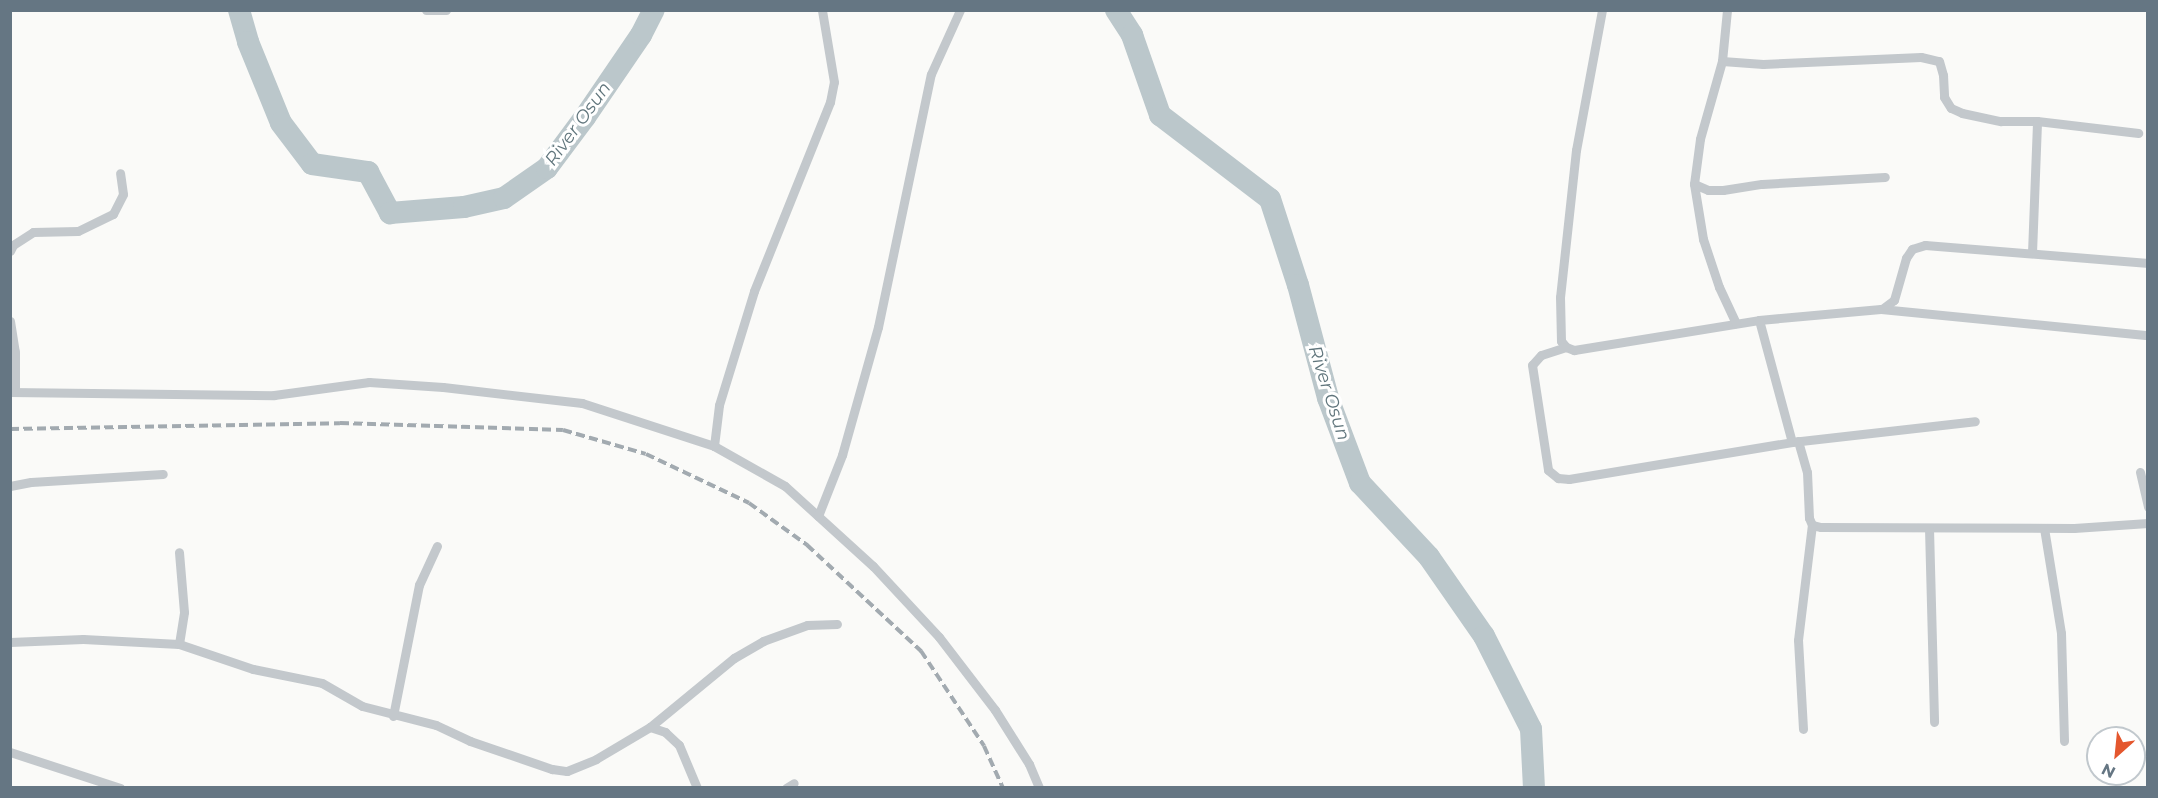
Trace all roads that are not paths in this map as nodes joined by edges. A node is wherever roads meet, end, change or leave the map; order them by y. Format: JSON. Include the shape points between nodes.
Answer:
{"nodes":[{"id":1,"x":426,"y":10,"type":"edge"},
{"id":2,"x":446,"y":10,"type":"edge"},
{"id":3,"x":822,"y":10,"type":"edge"},
{"id":4,"x":960,"y":10,"type":"edge"},
{"id":5,"x":1602,"y":10,"type":"edge"},
{"id":6,"x":1727,"y":10,"type":"edge"},
{"id":7,"x":1722,"y":61,"type":"junction"},
{"id":8,"x":2037,"y":121,"type":"junction"},
{"id":9,"x":2138,"y":133,"type":"dead end"},
{"id":10,"x":120,"y":173,"type":"dead end"},
{"id":11,"x":1885,"y":177,"type":"dead end"},
{"id":12,"x":1694,"y":184,"type":"junction"},
{"id":13,"x":10,"y":251,"type":"edge"},
{"id":14,"x":2032,"y":253,"type":"junction"},
{"id":15,"x":2148,"y":263,"type":"edge"},
{"id":16,"x":1881,"y":309,"type":"junction"},
{"id":17,"x":1759,"y":320,"type":"junction"},
{"id":18,"x":10,"y":321,"type":"edge"},
{"id":19,"x":1736,"y":323,"type":"junction"},
{"id":20,"x":2148,"y":335,"type":"edge"},
{"id":21,"x":1566,"y":347,"type":"junction"},
{"id":22,"x":13,"y":391,"type":"edge"},
{"id":23,"x":1975,"y":421,"type":"dead end"},
{"id":24,"x":1795,"y":441,"type":"junction"},
{"id":25,"x":714,"y":446,"type":"junction"},
{"id":26,"x":2140,"y":472,"type":"dead end"},
{"id":27,"x":163,"y":474,"type":"dead end"},
{"id":28,"x":10,"y":486,"type":"edge"},
{"id":29,"x":2148,"y":507,"type":"edge"},
{"id":30,"x":818,"y":516,"type":"junction"},
{"id":31,"x":2148,"y":523,"type":"edge"},
{"id":32,"x":1812,"y":525,"type":"junction"},
{"id":33,"x":1929,"y":528,"type":"junction"},
{"id":34,"x":2044,"y":528,"type":"junction"},
{"id":35,"x":437,"y":546,"type":"dead end"},
{"id":36,"x":179,"y":552,"type":"dead end"},
{"id":37,"x":837,"y":624,"type":"dead end"},
{"id":38,"x":10,"y":642,"type":"edge"},
{"id":39,"x":179,"y":644,"type":"junction"},
{"id":40,"x":393,"y":716,"type":"junction"},
{"id":41,"x":1934,"y":722,"type":"dead end"},
{"id":42,"x":650,"y":726,"type":"junction"},
{"id":43,"x":1803,"y":729,"type":"dead end"},
{"id":44,"x":2064,"y":741,"type":"dead end"},
{"id":45,"x":10,"y":752,"type":"edge"},
{"id":46,"x":120,"y":788,"type":"edge"},
{"id":47,"x":697,"y":788,"type":"edge"},
{"id":48,"x":1039,"y":788,"type":"edge"}],
"edges":[{"from":1,"to":2,"type":"street"},
{"from":3,"to":25,"type":"street","via":[[834,82],[830,102],[754,291],[719,405]]},
{"from":4,"to":30,"type":"street","via":[[931,74],[878,327],[842,455]]},
{"from":5,"to":21,"type":"street","via":[[1576,150],[1560,297],[1562,341]]},
{"from":6,"to":7,"type":"street"},
{"from":7,"to":8,"type":"street","via":[[1763,64],[1921,57],[1939,61],[1944,97],[1951,108],[2001,121]]},
{"from":7,"to":12,"type":"street","via":[[1700,139]]},
{"from":8,"to":9,"type":"street"},
{"from":8,"to":14,"type":"street"},
{"from":10,"to":13,"type":"street","via":[[123,194],[113,214],[78,231],[33,232]]},
{"from":11,"to":12,"type":"street","via":[[1716,190]]},
{"from":12,"to":19,"type":"street","via":[[1703,239]]},
{"from":14,"to":15,"type":"street"},
{"from":14,"to":16,"type":"street","via":[[1924,245],[1912,249],[1894,300]]},
{"from":16,"to":17,"type":"street"},
{"from":16,"to":20,"type":"street"},
{"from":17,"to":19,"type":"street"},
{"from":17,"to":24,"type":"street"},
{"from":18,"to":22,"type":"street","via":[[15,352]]},
{"from":19,"to":21,"type":"street","via":[[1574,350]]},
{"from":21,"to":24,"type":"street","via":[[1541,356],[1532,365],[1548,470],[1558,478]]},
{"from":22,"to":25,"type":"street","via":[[274,395],[369,382],[443,387],[582,403]]},
{"from":23,"to":24,"type":"street"},
{"from":24,"to":32,"type":"street","via":[[1807,472]]},
{"from":25,"to":30,"type":"street","via":[[785,486]]},
{"from":26,"to":29,"type":"street"},
{"from":27,"to":28,"type":"street"},
{"from":30,"to":48,"type":"street","via":[[873,566],[939,637],[995,710],[1029,764]]},
{"from":31,"to":34,"type":"street"},
{"from":32,"to":33,"type":"street"},
{"from":32,"to":43,"type":"street","via":[[1798,640]]},
{"from":33,"to":34,"type":"street"},
{"from":33,"to":41,"type":"street"},
{"from":34,"to":44,"type":"street","via":[[2061,633]]},
{"from":35,"to":40,"type":"street","via":[[419,585]]},
{"from":36,"to":39,"type":"street","via":[[184,612]]},
{"from":37,"to":42,"type":"street","via":[[807,625],[763,641],[734,658]]},
{"from":38,"to":39,"type":"street","via":[[83,639]]},
{"from":39,"to":40,"type":"street","via":[[254,669],[322,683],[362,706]]},
{"from":40,"to":42,"type":"street","via":[[436,725],[470,741],[567,771],[596,759]]},
{"from":42,"to":47,"type":"street","via":[[665,732],[679,745]]},
{"from":45,"to":46,"type":"street"}]}
